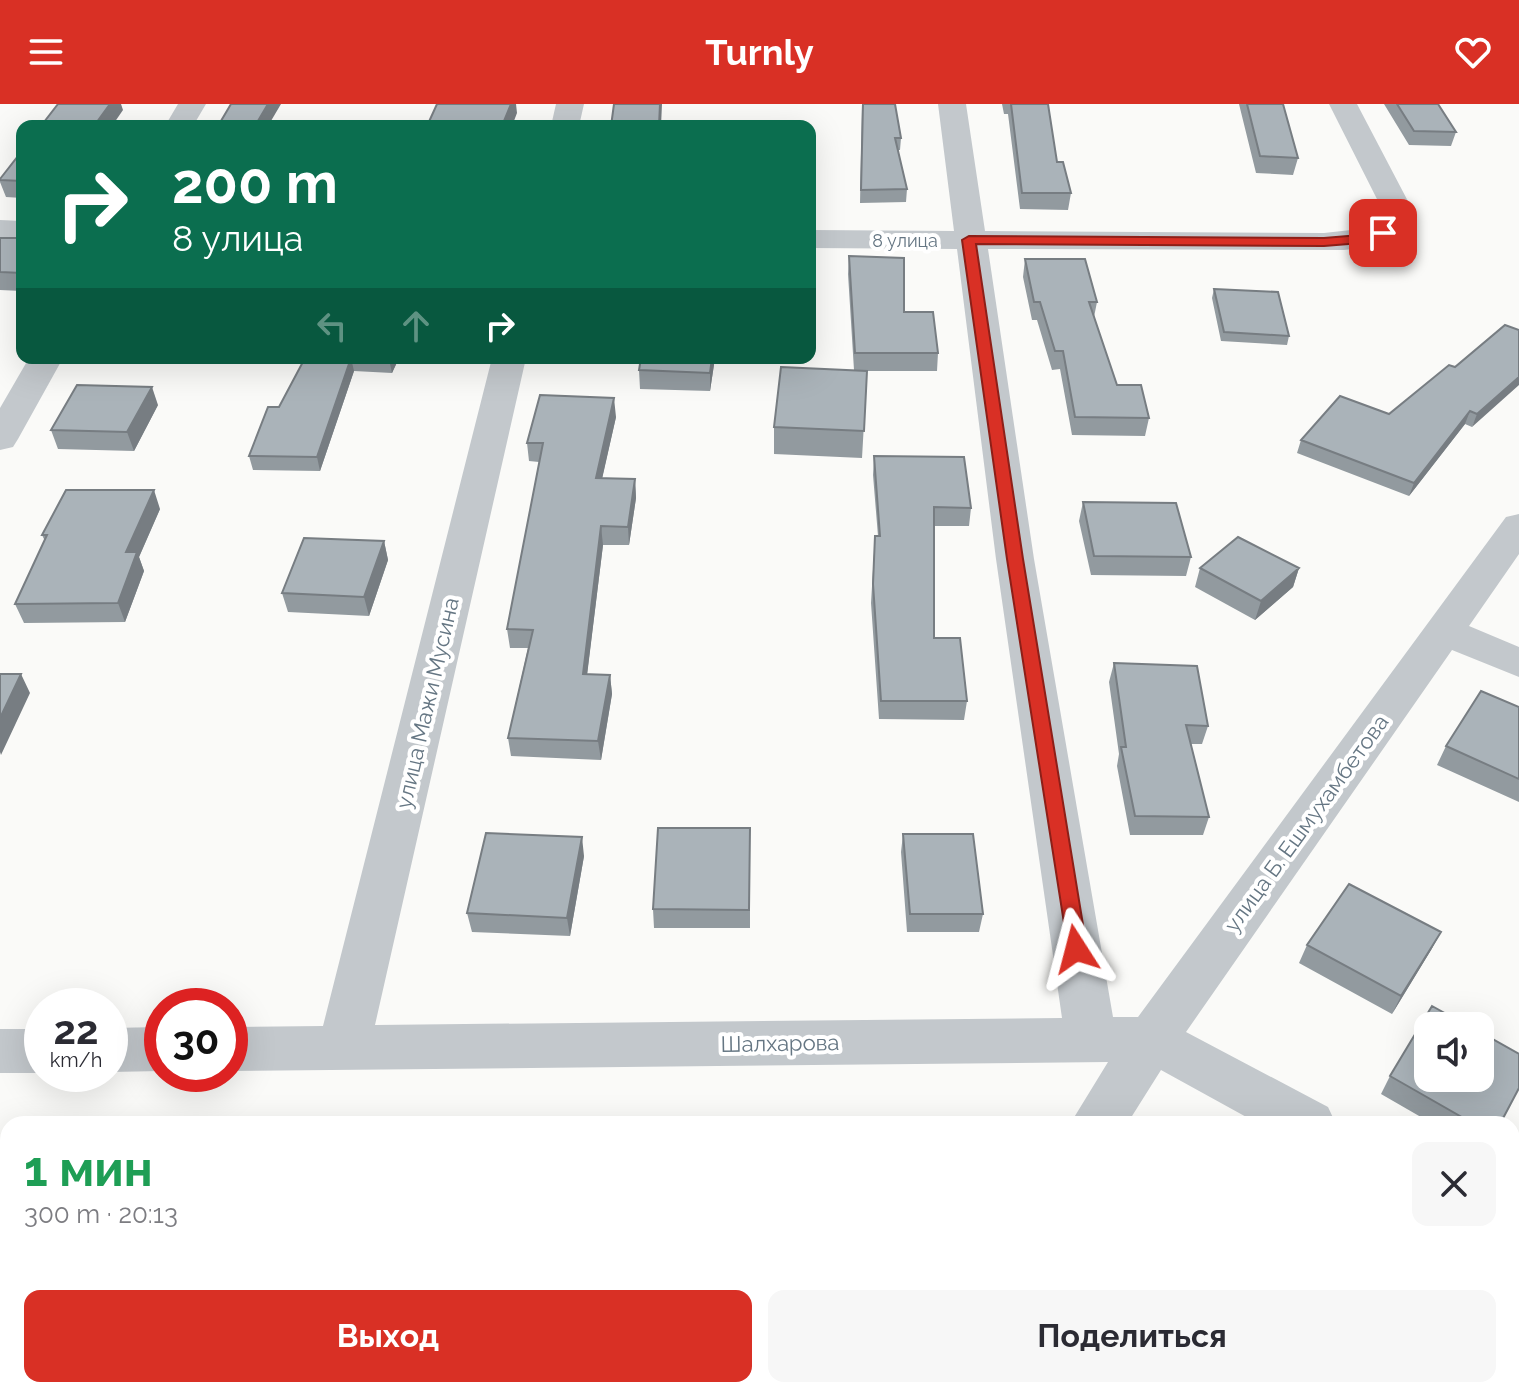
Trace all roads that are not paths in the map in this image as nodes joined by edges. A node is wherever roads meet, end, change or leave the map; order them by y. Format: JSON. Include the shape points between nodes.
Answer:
{"nodes":[{"id":1,"x":952,"y":104,"type":"edge"},
{"id":2,"x":1343,"y":104,"type":"edge"},
{"id":3,"x":816,"y":239,"type":"edge"},
{"id":4,"x":969,"y":240,"type":"junction"},
{"id":5,"x":43,"y":364,"type":"edge"},
{"id":6,"x":508,"y":364,"type":"edge"},
{"id":7,"x":0,"y":439,"type":"edge"},
{"id":8,"x":1519,"y":526,"type":"edge"},
{"id":9,"x":1444,"y":631,"type":"junction"},
{"id":10,"x":1519,"y":663,"type":"edge"},
{"id":11,"x":1091,"y":1039,"type":"junction"},
{"id":12,"x":1152,"y":1039,"type":"junction"},
{"id":13,"x":344,"y":1047,"type":"junction"},
{"id":14,"x":248,"y":1049,"type":"edge"},
{"id":15,"x":0,"y":1051,"type":"edge"},
{"id":16,"x":24,"y":1051,"type":"edge"},
{"id":17,"x":1102,"y":1116,"type":"edge"},
{"id":18,"x":1294,"y":1116,"type":"edge"}],
"edges":[{"from":1,"to":4,"type":"street"},
{"from":2,"to":4,"type":"street","name":"8 улица","via":[[1396,207],[1395,222],[1383,233],[1324,242]]},
{"from":3,"to":4,"type":"street","name":"8 улица"},
{"from":4,"to":11,"type":"street"},
{"from":5,"to":7,"type":"street"},
{"from":6,"to":13,"type":"street","name":"улица Мажи Мусина"},
{"from":8,"to":9,"type":"street","name":"улица Б. Ешмухамбетова"},
{"from":9,"to":10,"type":"street"},
{"from":9,"to":12,"type":"street","name":"улица Б. Ешмухамбетова"},
{"from":11,"to":12,"type":"street","name":"Шалхарова"},
{"from":11,"to":13,"type":"street","name":"Шалхарова"},
{"from":12,"to":17,"type":"street","name":"улица Б. Ешмухамбетова"},
{"from":12,"to":18,"type":"street","name":"Шалхарова"},
{"from":13,"to":14,"type":"street","name":"Шалхарова"},
{"from":15,"to":16,"type":"street"}]}
